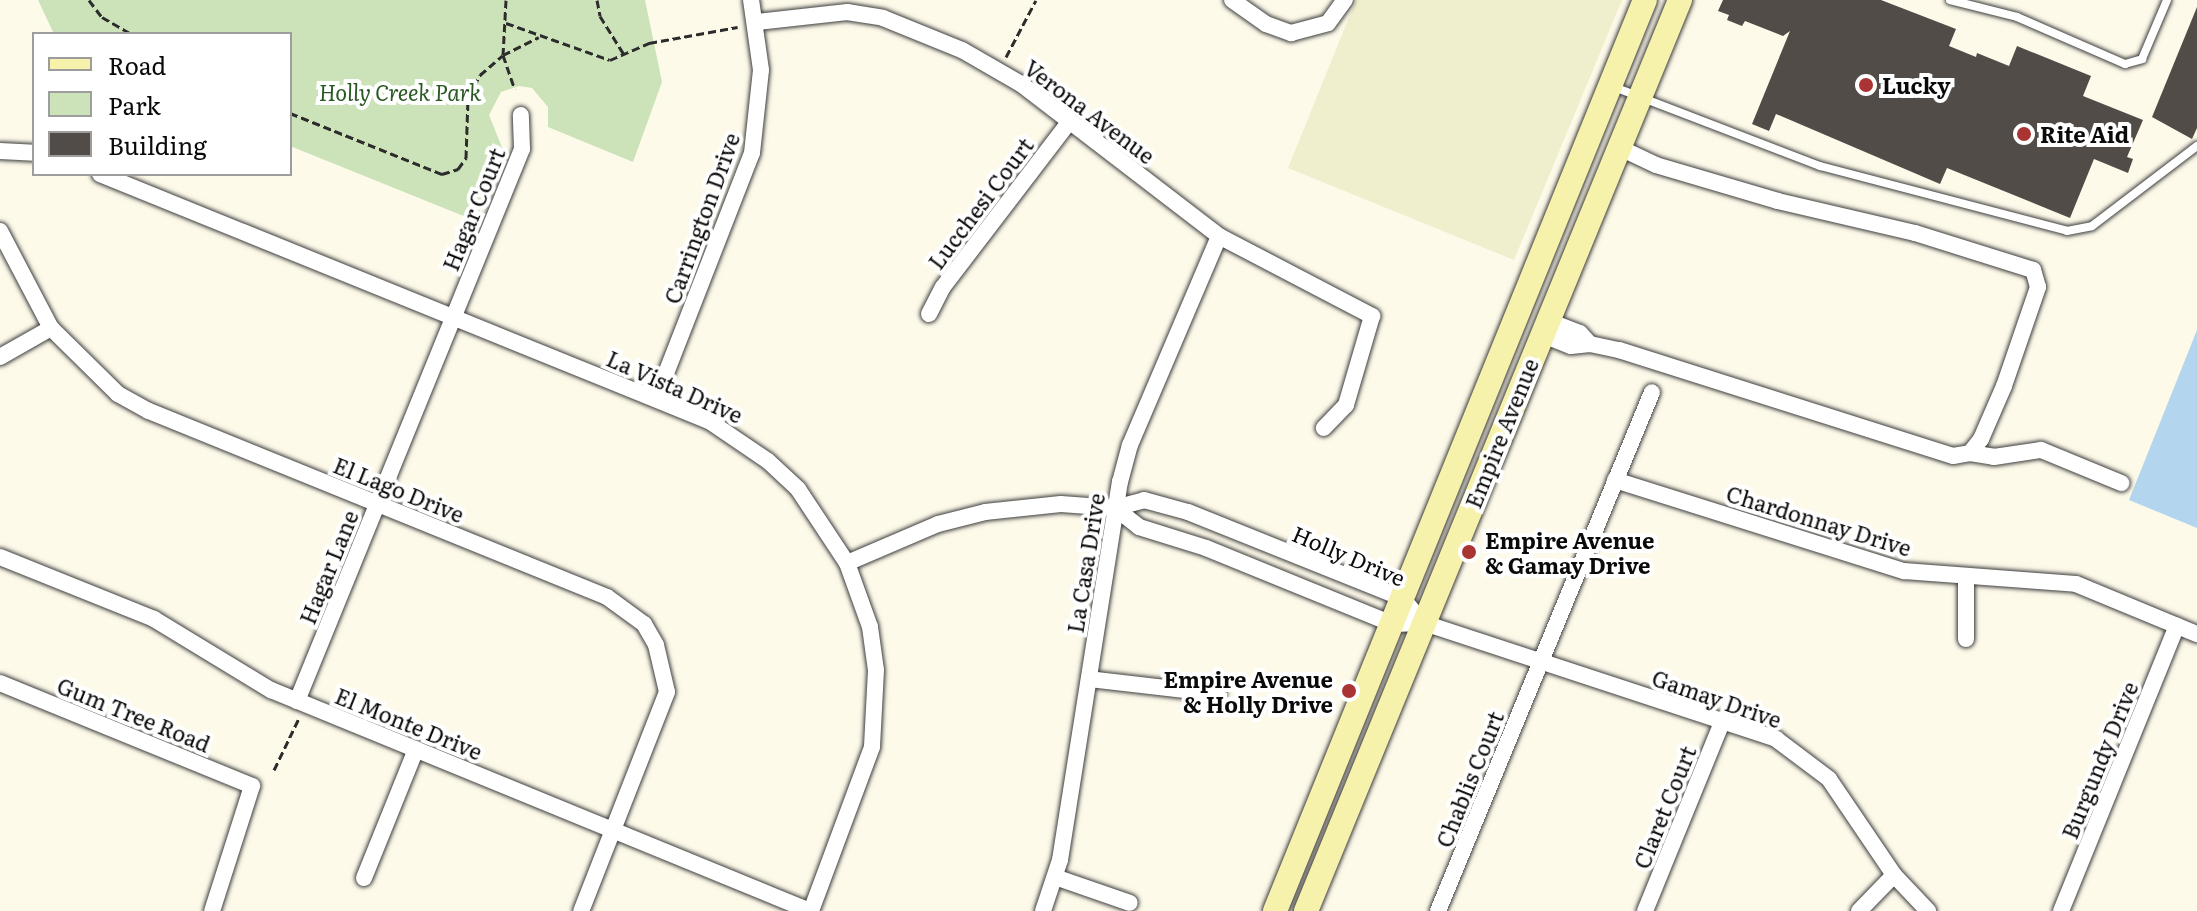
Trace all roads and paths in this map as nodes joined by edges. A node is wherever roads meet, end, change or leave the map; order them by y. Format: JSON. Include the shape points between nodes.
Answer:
{"nodes":[{"id":1,"x":89,"y":0,"type":"edge"},
{"id":2,"x":506,"y":0,"type":"edge"},
{"id":3,"x":597,"y":0,"type":"edge"},
{"id":4,"x":751,"y":0,"type":"edge"},
{"id":5,"x":1036,"y":0,"type":"edge"},
{"id":6,"x":1232,"y":0,"type":"edge"},
{"id":7,"x":1345,"y":0,"type":"edge"},
{"id":8,"x":1645,"y":0,"type":"edge"},
{"id":9,"x":1680,"y":0,"type":"edge"},
{"id":10,"x":1950,"y":0,"type":"edge"},
{"id":11,"x":2167,"y":0,"type":"edge"},
{"id":12,"x":757,"y":22,"type":"junction"},
{"id":13,"x":506,"y":23,"type":"junction"},
{"id":14,"x":128,"y":32,"type":"edge"},
{"id":15,"x":539,"y":37,"type":"junction"},
{"id":16,"x":503,"y":55,"type":"junction"},
{"id":17,"x":625,"y":56,"type":"junction"},
{"id":18,"x":1006,"y":57,"type":"dead end"},
{"id":19,"x":1609,"y":85,"type":"junction"},
{"id":20,"x":515,"y":89,"type":"dead end"},
{"id":21,"x":1639,"y":97,"type":"junction"},
{"id":22,"x":292,"y":114,"type":"edge"},
{"id":23,"x":521,"y":115,"type":"dead end"},
{"id":24,"x":1069,"y":122,"type":"junction"},
{"id":25,"x":2197,"y":146,"type":"edge"},
{"id":26,"x":1618,"y":147,"type":"junction"},
{"id":27,"x":0,"y":151,"type":"edge"},
{"id":28,"x":32,"y":153,"type":"edge"},
{"id":29,"x":105,"y":176,"type":"edge"},
{"id":30,"x":1556,"y":222,"type":"junction"},
{"id":31,"x":0,"y":231,"type":"edge"},
{"id":32,"x":1219,"y":236,"type":"junction"},
{"id":33,"x":929,"y":314,"type":"dead end"},
{"id":34,"x":454,"y":317,"type":"junction"},
{"id":35,"x":1543,"y":327,"type":"junction"},
{"id":36,"x":51,"y":328,"type":"junction"},
{"id":37,"x":0,"y":357,"type":"edge"},
{"id":38,"x":1652,"y":392,"type":"dead end"},
{"id":39,"x":656,"y":399,"type":"junction"},
{"id":40,"x":1324,"y":428,"type":"dead end"},
{"id":41,"x":1970,"y":453,"type":"junction"},
{"id":42,"x":1615,"y":480,"type":"junction"},
{"id":43,"x":2121,"y":483,"type":"dead end"},
{"id":44,"x":377,"y":503,"type":"junction"},
{"id":45,"x":1115,"y":508,"type":"junction"},
{"id":46,"x":0,"y":557,"type":"edge"},
{"id":47,"x":847,"y":563,"type":"junction"},
{"id":48,"x":1966,"y":576,"type":"junction"},
{"id":49,"x":1402,"y":598,"type":"junction"},
{"id":50,"x":1424,"y":623,"type":"junction"},
{"id":51,"x":1392,"y":624,"type":"junction"},
{"id":52,"x":2177,"y":626,"type":"junction"},
{"id":53,"x":2197,"y":634,"type":"edge"},
{"id":54,"x":1966,"y":639,"type":"dead end"},
{"id":55,"x":1540,"y":663,"type":"junction"},
{"id":56,"x":1089,"y":679,"type":"junction"},
{"id":57,"x":0,"y":683,"type":"edge"},
{"id":58,"x":1218,"y":694,"type":"dead end"},
{"id":59,"x":297,"y":701,"type":"junction"},
{"id":60,"x":299,"y":718,"type":"dead end"},
{"id":61,"x":1723,"y":720,"type":"junction"},
{"id":62,"x":416,"y":749,"type":"junction"},
{"id":63,"x":274,"y":770,"type":"dead end"},
{"id":64,"x":613,"y":831,"type":"junction"},
{"id":65,"x":1894,"y":875,"type":"junction"},
{"id":66,"x":1055,"y":877,"type":"junction"},
{"id":67,"x":364,"y":878,"type":"dead end"},
{"id":68,"x":1130,"y":903,"type":"dead end"},
{"id":69,"x":212,"y":911,"type":"edge"},
{"id":70,"x":581,"y":911,"type":"edge"},
{"id":71,"x":811,"y":911,"type":"edge"},
{"id":72,"x":1043,"y":911,"type":"edge"},
{"id":73,"x":1275,"y":911,"type":"edge"},
{"id":74,"x":1306,"y":911,"type":"edge"},
{"id":75,"x":1438,"y":911,"type":"edge"},
{"id":76,"x":1645,"y":911,"type":"edge"},
{"id":77,"x":1859,"y":911,"type":"edge"},
{"id":78,"x":1928,"y":911,"type":"edge"},
{"id":79,"x":2061,"y":911,"type":"edge"}],
"edges":[{"from":1,"to":14,"type":"path","via":[[102,17]]},
{"from":2,"to":13,"type":"path"},
{"from":3,"to":17,"type":"path","via":[[600,16]]},
{"from":4,"to":12,"type":"street","name":"Carrington Drive"},
{"from":5,"to":18,"type":"path"},
{"from":6,"to":7,"type":"street","via":[[1266,24],[1291,33],[1328,23]]},
{"from":8,"to":19,"type":"main road","name":"Empire Avenue"},
{"from":9,"to":21,"type":"main road","name":"Empire Avenue"},
{"from":10,"to":11,"type":"lane","via":[[2017,17],[2125,64],[2142,59]]},
{"from":12,"to":17,"type":"path","via":[[649,43]]},
{"from":12,"to":24,"type":"street","name":"Verona Avenue","via":[[814,12],[883,18],[992,66]]},
{"from":12,"to":39,"type":"street","name":"Carrington Drive","via":[[761,98],[752,153]]},
{"from":13,"to":15,"type":"path"},
{"from":13,"to":16,"type":"path"},
{"from":15,"to":16,"type":"path"},
{"from":15,"to":17,"type":"path","via":[[594,57]]},
{"from":16,"to":20,"type":"path"},
{"from":16,"to":22,"type":"path","via":[[480,75],[468,97],[466,158],[458,169],[442,174]]},
{"from":19,"to":21,"type":"lane"},
{"from":19,"to":30,"type":"main road","name":"Empire Avenue"},
{"from":21,"to":25,"type":"lane","via":[[1820,166],[2067,231],[2092,226]]},
{"from":21,"to":26,"type":"main road","name":"Empire Avenue"},
{"from":23,"to":34,"type":"street","name":"Hagar Court","via":[[522,149]]},
{"from":24,"to":32,"type":"street","name":"Verona Avenue"},
{"from":24,"to":33,"type":"street","name":"Lucchesi Court","via":[[943,287]]},
{"from":26,"to":35,"type":"main road","name":"Empire Avenue"},
{"from":26,"to":41,"type":"street","via":[[1656,165],[2033,270],[2038,287],[2022,337],[1981,439]]},
{"from":27,"to":28,"type":"street"},
{"from":29,"to":34,"type":"street","name":"La Vista Drive"},
{"from":30,"to":35,"type":"main road","via":[[1552,260],[1529,317]]},
{"from":30,"to":49,"type":"main road","name":"Empire Avenue"},
{"from":31,"to":36,"type":"street","name":"El Lago Drive"},
{"from":32,"to":40,"type":"street","name":"Verona Avenue","via":[[1372,316],[1346,405]]},
{"from":32,"to":45,"type":"street","name":"La Casa Drive","via":[[1130,445]]},
{"from":34,"to":39,"type":"street","name":"La Vista Drive"},
{"from":34,"to":44,"type":"street","name":"Hagar Lane"},
{"from":35,"to":41,"type":"street","via":[[1571,346],[1590,344],[1932,453]]},
{"from":35,"to":50,"type":"main road","name":"Empire Avenue"},
{"from":36,"to":37,"type":"street"},
{"from":36,"to":44,"type":"street","name":"El Lago Drive","via":[[90,371],[149,411]]},
{"from":38,"to":42,"type":"street","name":"Chablis Court"},
{"from":39,"to":47,"type":"street","name":"La Vista Drive","via":[[709,421],[768,461],[818,513]]},
{"from":41,"to":43,"type":"street","via":[[1994,457],[2041,450]]},
{"from":42,"to":48,"type":"street","name":"Chardonnay Drive","via":[[1904,571]]},
{"from":42,"to":55,"type":"street","name":"Chablis Court"},
{"from":44,"to":59,"type":"street","name":"Hagar Lane"},
{"from":44,"to":64,"type":"street","name":"El Lago Drive","via":[[607,597],[644,624],[660,656],[667,692]]},
{"from":45,"to":47,"type":"street","name":"Holly Drive","via":[[1061,504],[985,512],[938,524]]},
{"from":45,"to":49,"type":"street","name":"Holly Drive","via":[[1144,500],[1188,512]]},
{"from":45,"to":51,"type":"street","name":"Holly Drive","via":[[1139,527],[1206,548]]},
{"from":45,"to":56,"type":"street","name":"La Casa Drive"},
{"from":46,"to":59,"type":"street","name":"El Monte Drive","via":[[168,626],[255,683]]},
{"from":47,"to":71,"type":"street","name":"La Vista Drive","via":[[870,627],[876,670],[874,735],[863,783]]},
{"from":48,"to":52,"type":"street","name":"Chardonnay Drive","via":[[2076,584]]},
{"from":48,"to":54,"type":"street"},
{"from":49,"to":50,"type":"street","name":"Holly Drive"},
{"from":49,"to":51,"type":"main road","name":"Empire Avenue"},
{"from":50,"to":51,"type":"street","name":"Holly Drive"},
{"from":50,"to":55,"type":"street","name":"Gamay Drive"},
{"from":50,"to":74,"type":"main road","name":"Empire Avenue"},
{"from":51,"to":73,"type":"main road","name":"Empire Avenue"},
{"from":52,"to":53,"type":"street","name":"Chardonnay Drive"},
{"from":52,"to":79,"type":"street","name":"Burgundy Drive"},
{"from":55,"to":61,"type":"street","name":"Gamay Drive"},
{"from":55,"to":75,"type":"street","name":"Chablis Court"},
{"from":56,"to":58,"type":"street"},
{"from":56,"to":66,"type":"street","name":"La Casa Drive"},
{"from":57,"to":69,"type":"street","name":"Gum Tree Road","via":[[252,786]]},
{"from":59,"to":62,"type":"street","name":"El Monte Drive"},
{"from":60,"to":63,"type":"path"},
{"from":61,"to":65,"type":"street","name":"Gamay Drive","via":[[1776,739],[1829,779]]},
{"from":61,"to":76,"type":"street","name":"Claret Court"},
{"from":62,"to":64,"type":"street","name":"El Monte Drive"},
{"from":62,"to":67,"type":"street"},
{"from":64,"to":70,"type":"street","name":"El Lago Drive"},
{"from":64,"to":71,"type":"street","name":"El Monte Drive"},
{"from":65,"to":77,"type":"street"},
{"from":65,"to":78,"type":"street","name":"Gamay Drive"},
{"from":66,"to":68,"type":"street"},
{"from":66,"to":72,"type":"street","name":"La Casa Drive"}]}
